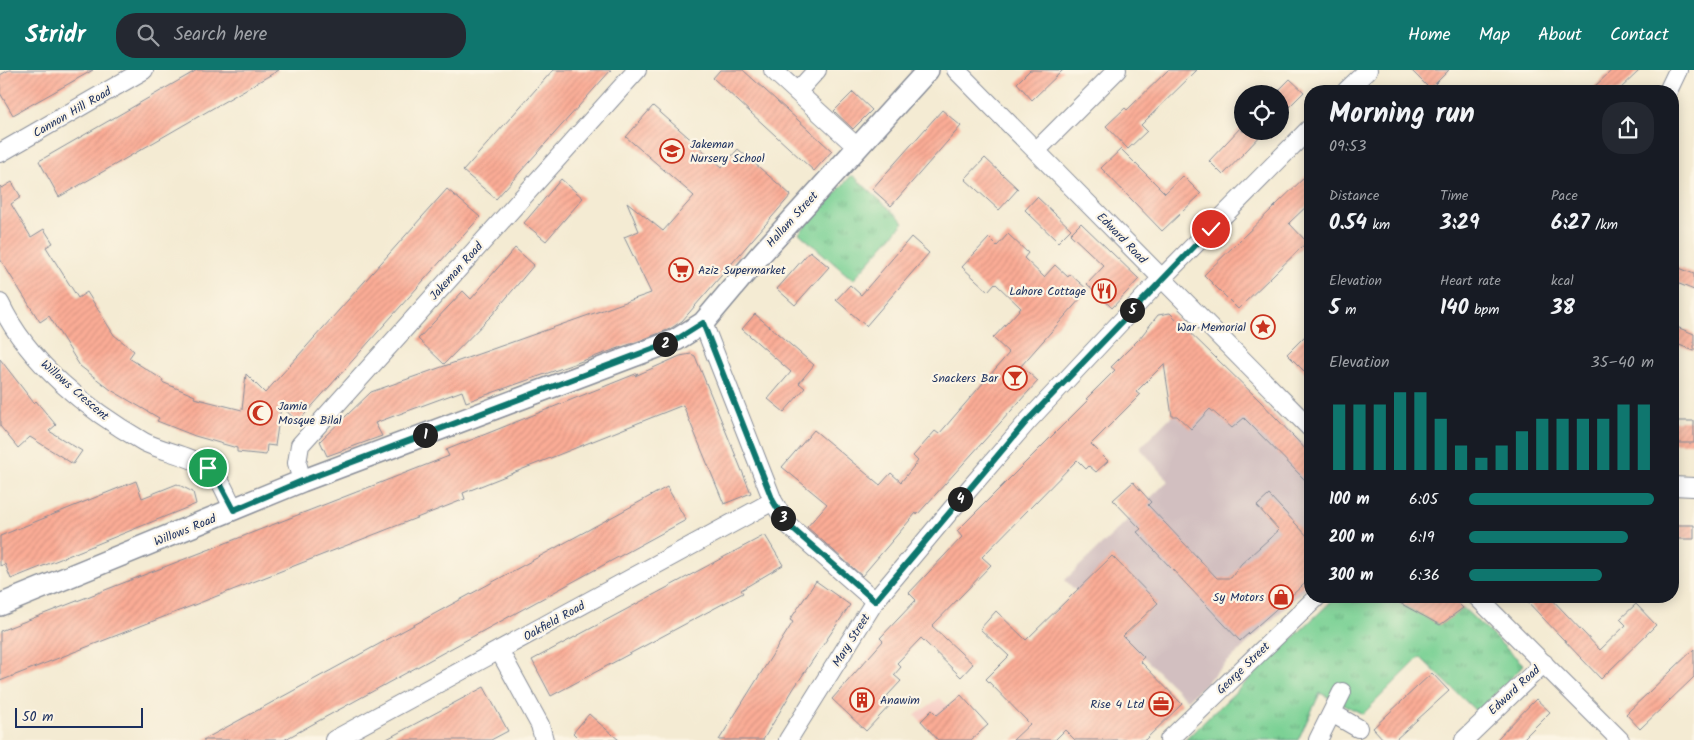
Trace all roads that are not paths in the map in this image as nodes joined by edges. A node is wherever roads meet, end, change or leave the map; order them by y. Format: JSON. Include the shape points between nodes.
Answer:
{"nodes":[{"id":1,"x":144,"y":70,"type":"edge"},
{"id":2,"x":637,"y":70,"type":"edge"},
{"id":3,"x":773,"y":70,"type":"edge"},
{"id":4,"x":817,"y":70,"type":"edge"},
{"id":5,"x":928,"y":70,"type":"edge"},
{"id":6,"x":956,"y":70,"type":"edge"},
{"id":7,"x":1117,"y":70,"type":"edge"},
{"id":8,"x":1368,"y":70,"type":"edge"},
{"id":9,"x":1678,"y":70,"type":"edge"},
{"id":10,"x":1352,"y":85,"type":"edge"},
{"id":11,"x":1671,"y":85,"type":"edge"},
{"id":12,"x":797,"y":92,"type":"junction"},
{"id":13,"x":1304,"y":134,"type":"edge"},
{"id":14,"x":857,"y":147,"type":"junction"},
{"id":15,"x":1036,"y":151,"type":"junction"},
{"id":16,"x":0,"y":153,"type":"edge"},
{"id":17,"x":1161,"y":279,"type":"junction"},
{"id":18,"x":0,"y":303,"type":"edge"},
{"id":19,"x":703,"y":323,"type":"junction"},
{"id":20,"x":1304,"y":422,"type":"edge"},
{"id":21,"x":302,"y":481,"type":"junction"},
{"id":22,"x":1679,"y":486,"type":"edge"},
{"id":23,"x":1694,"y":487,"type":"edge"},
{"id":24,"x":773,"y":501,"type":"junction"},
{"id":25,"x":234,"y":510,"type":"junction"},
{"id":26,"x":875,"y":601,"type":"junction"},
{"id":27,"x":1311,"y":603,"type":"edge"},
{"id":28,"x":1483,"y":603,"type":"edge"},
{"id":29,"x":0,"y":605,"type":"edge"},
{"id":30,"x":499,"y":650,"type":"junction"},
{"id":31,"x":1544,"y":663,"type":"junction"},
{"id":32,"x":1342,"y":692,"type":"dead end"},
{"id":33,"x":1332,"y":712,"type":"junction"},
{"id":34,"x":1358,"y":728,"type":"dead end"},
{"id":35,"x":334,"y":740,"type":"edge"},
{"id":36,"x":544,"y":740,"type":"edge"},
{"id":37,"x":788,"y":740,"type":"edge"},
{"id":38,"x":1169,"y":740,"type":"edge"},
{"id":39,"x":1318,"y":740,"type":"edge"},
{"id":40,"x":1464,"y":740,"type":"edge"},
{"id":41,"x":1620,"y":740,"type":"edge"}],
"edges":[{"from":1,"to":16,"type":"street","name":"Cannon Hill Road"},
{"from":2,"to":21,"type":"street","name":"Jakeman Road","via":[[300,446],[297,463]]},
{"from":3,"to":12,"type":"street"},
{"from":4,"to":12,"type":"street"},
{"from":5,"to":14,"type":"street","name":"Hallam Street"},
{"from":6,"to":15,"type":"street","name":"Edward Road"},
{"from":7,"to":15,"type":"street"},
{"from":8,"to":10,"type":"street"},
{"from":9,"to":11,"type":"street"},
{"from":12,"to":14,"type":"street"},
{"from":13,"to":17,"type":"street","name":"Mary Street"},
{"from":14,"to":19,"type":"street","name":"Hallam Street"},
{"from":15,"to":17,"type":"street","name":"Edward Road"},
{"from":17,"to":20,"type":"street","name":"Edward Road"},
{"from":17,"to":26,"type":"street","name":"Mary Street","via":[[1026,422]]},
{"from":18,"to":25,"type":"street","name":"Willows Crescent","via":[[27,346],[67,386],[95,410],[147,443],[208,468]]},
{"from":19,"to":21,"type":"street","name":"Willows Road","via":[[676,340]]},
{"from":19,"to":24,"type":"street"},
{"from":21,"to":25,"type":"street","name":"Willows Road"},
{"from":22,"to":23,"type":"street"},
{"from":24,"to":26,"type":"street","via":[[786,523]]},
{"from":24,"to":30,"type":"street","name":"Oakfield Road"},
{"from":25,"to":29,"type":"street","name":"Willows Road"},
{"from":26,"to":37,"type":"street","name":"Mary Street"},
{"from":27,"to":38,"type":"street","name":"George Street"},
{"from":28,"to":31,"type":"street","name":"Edward Road"},
{"from":30,"to":35,"type":"street","name":"Oakfield Road"},
{"from":30,"to":36,"type":"street","via":[[540,725]]},
{"from":31,"to":40,"type":"street","name":"Edward Road"},
{"from":31,"to":41,"type":"street","name":"Edward Road"},
{"from":32,"to":33,"type":"street"},
{"from":33,"to":34,"type":"street"},
{"from":33,"to":39,"type":"street"}]}
